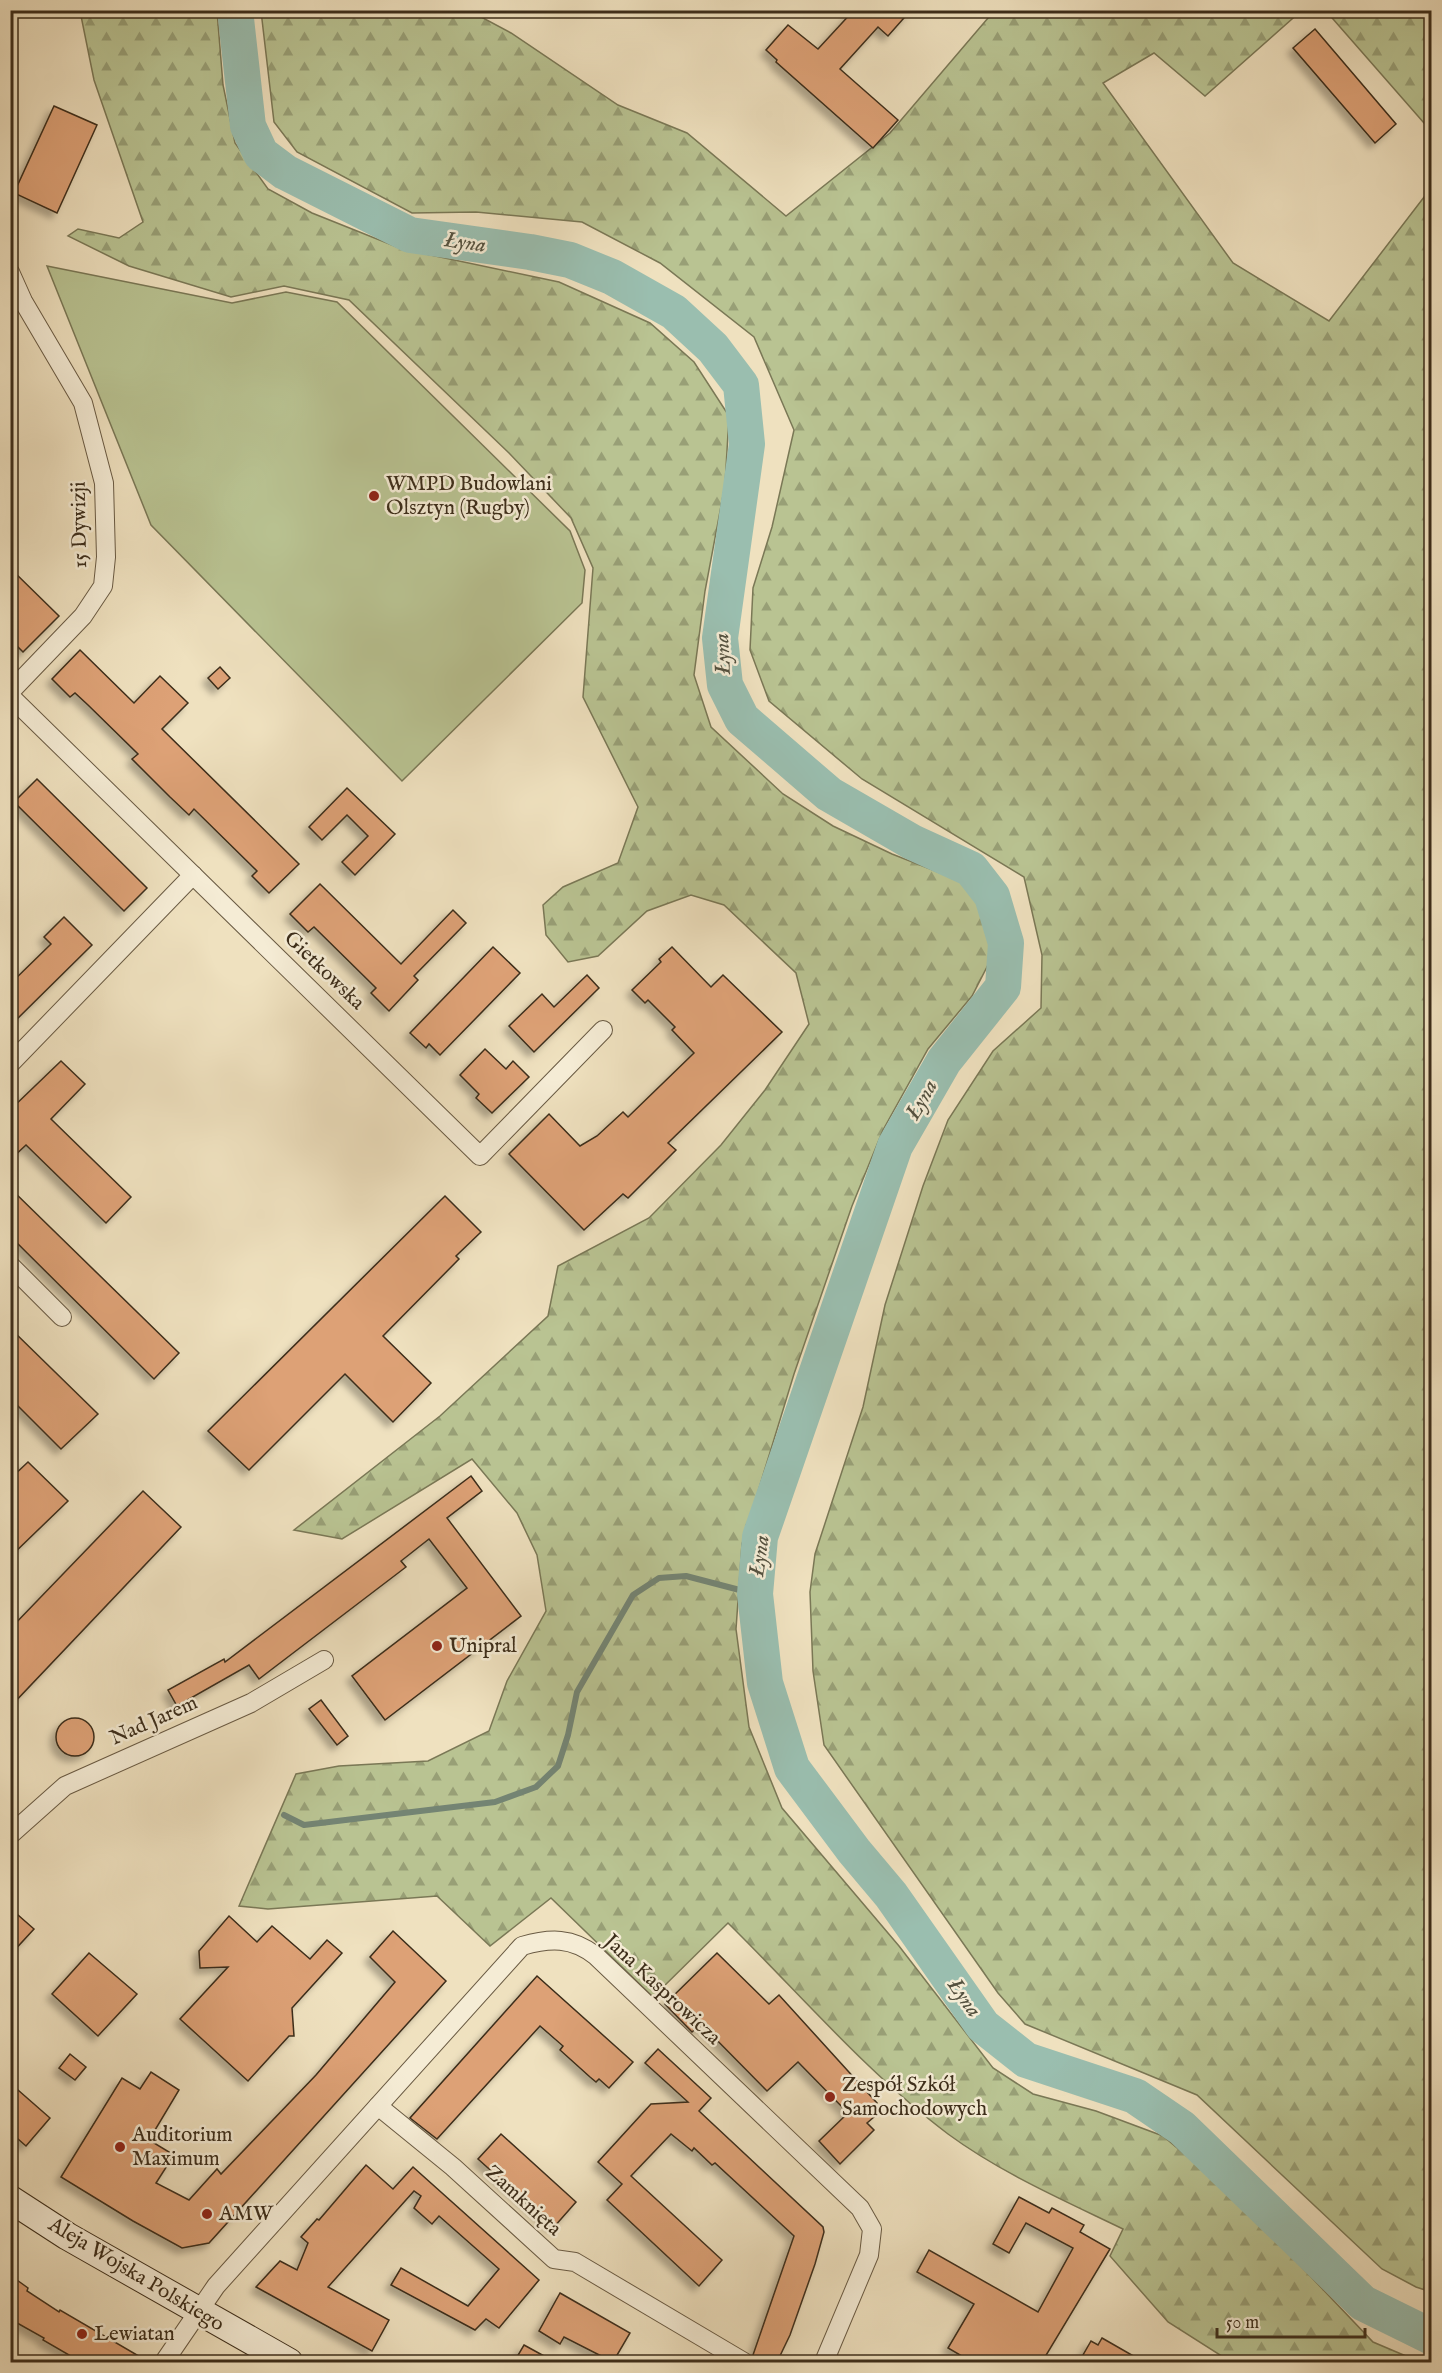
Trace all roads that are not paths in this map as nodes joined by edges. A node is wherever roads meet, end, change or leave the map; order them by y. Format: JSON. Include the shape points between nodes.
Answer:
{"nodes":[{"id":1,"x":10,"y":272,"type":"edge"},
{"id":2,"x":10,"y":694,"type":"edge"},
{"id":3,"x":193,"y":875,"type":"junction"},
{"id":4,"x":603,"y":1030,"type":"dead end"},
{"id":5,"x":10,"y":1064,"type":"edge"},
{"id":6,"x":10,"y":1265,"type":"edge"},
{"id":7,"x":62,"y":1317,"type":"dead end"},
{"id":8,"x":324,"y":1660,"type":"dead end"},
{"id":9,"x":10,"y":1834,"type":"edge"},
{"id":10,"x":378,"y":2106,"type":"junction"},
{"id":11,"x":12,"y":2199,"type":"edge"},
{"id":12,"x":199,"y":2312,"type":"junction"},
{"id":13,"x":164,"y":2362,"type":"edge"},
{"id":14,"x":289,"y":2362,"type":"edge"},
{"id":15,"x":744,"y":2362,"type":"edge"},
{"id":16,"x":824,"y":2362,"type":"edge"}],
"edges":[{"from":1,"to":2,"type":"street","name":"15 Dywizji","via":[[82,404],[104,483],[106,557],[103,586],[83,616]]},
{"from":2,"to":3,"type":"street","name":"Gietkowska"},
{"from":3,"to":4,"type":"street","name":"Gietkowska","via":[[480,1156]]},
{"from":3,"to":5,"type":"street"},
{"from":6,"to":7,"type":"street"},
{"from":8,"to":9,"type":"street","name":"Nad Jarem","via":[[251,1704],[65,1786]]},
{"from":10,"to":12,"type":"street","name":"Jana Kasprowicza","via":[[216,2286]]},
{"from":10,"to":15,"type":"street","name":"Zamknięta","via":[[554,2259],[575,2262]]},
{"from":10,"to":16,"type":"street","name":"Jana Kasprowicza","via":[[522,1946],[556,1940],[582,1945],[860,2208],[872,2229],[868,2255]]},
{"from":11,"to":12,"type":"main road","name":"Aleja Wojska Polskiego"},
{"from":12,"to":13,"type":"street","name":"Jana Kasprowicza"},
{"from":12,"to":14,"type":"main road","name":"Aleja Wojska Polskiego"}]}
